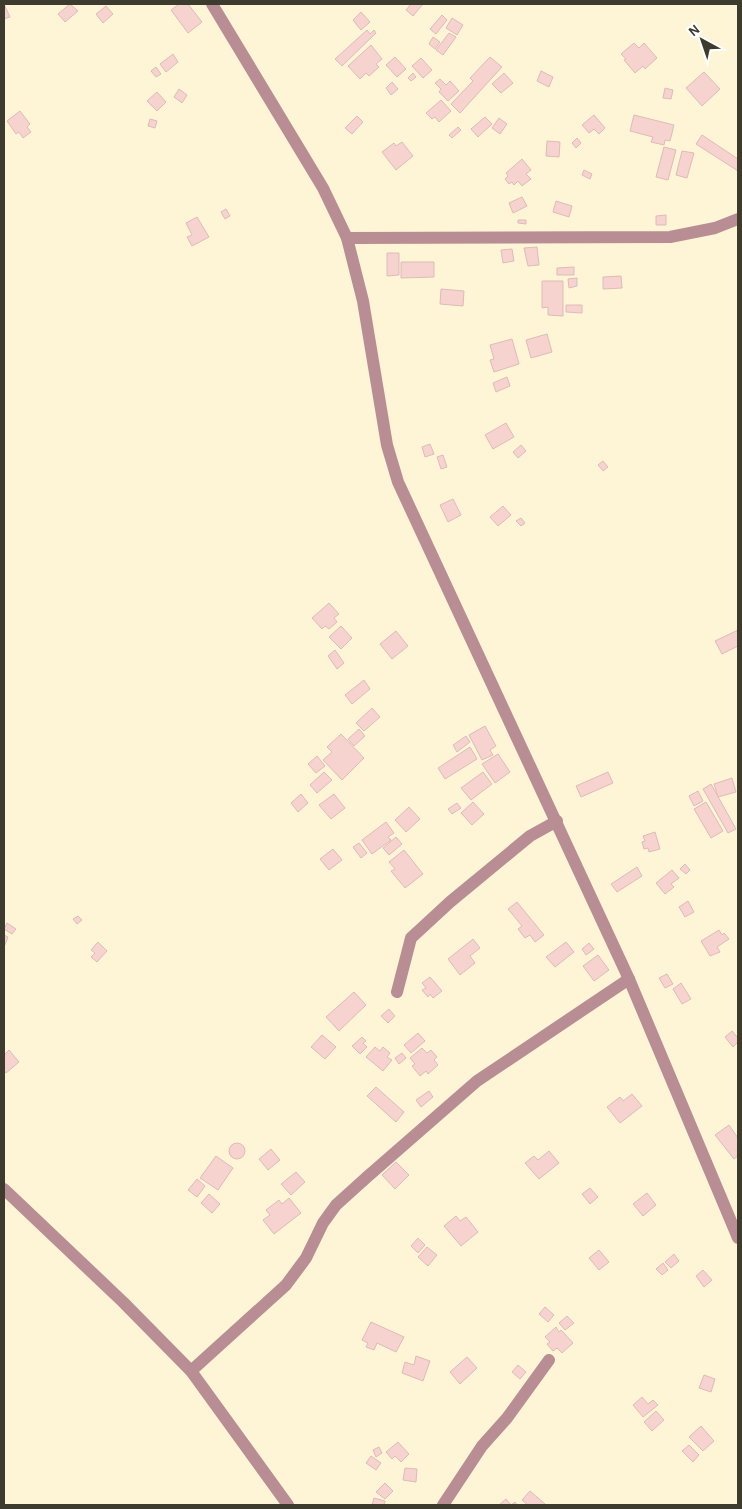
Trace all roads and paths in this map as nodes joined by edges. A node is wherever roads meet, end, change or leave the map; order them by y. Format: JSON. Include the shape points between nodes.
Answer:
{"nodes":[{"id":1,"x":212,"y":4,"type":"edge"},
{"id":2,"x":738,"y":219,"type":"edge"},
{"id":3,"x":347,"y":238,"type":"junction"},
{"id":4,"x":557,"y":821,"type":"junction"},
{"id":5,"x":629,"y":979,"type":"junction"},
{"id":6,"x":397,"y":992,"type":"dead end"},
{"id":7,"x":4,"y":1189,"type":"edge"},
{"id":8,"x":738,"y":1238,"type":"edge"},
{"id":9,"x":549,"y":1360,"type":"dead end"},
{"id":10,"x":191,"y":1371,"type":"junction"},
{"id":11,"x":288,"y":1505,"type":"edge"},
{"id":12,"x":443,"y":1505,"type":"edge"}],
"edges":[{"from":1,"to":3,"type":"street","via":[[323,188]]},
{"from":2,"to":3,"type":"street","via":[[715,228],[670,237]]},
{"from":3,"to":4,"type":"street","via":[[363,301],[387,445],[398,482]]},
{"from":4,"to":5,"type":"street"},
{"from":4,"to":6,"type":"street","via":[[530,836],[411,938]]},
{"from":5,"to":8,"type":"street"},
{"from":5,"to":10,"type":"street","via":[[477,1081],[367,1177],[323,1223],[306,1258],[286,1285]]},
{"from":7,"to":10,"type":"street"},
{"from":9,"to":12,"type":"street","via":[[508,1418],[482,1446]]},
{"from":10,"to":11,"type":"street"}]}
